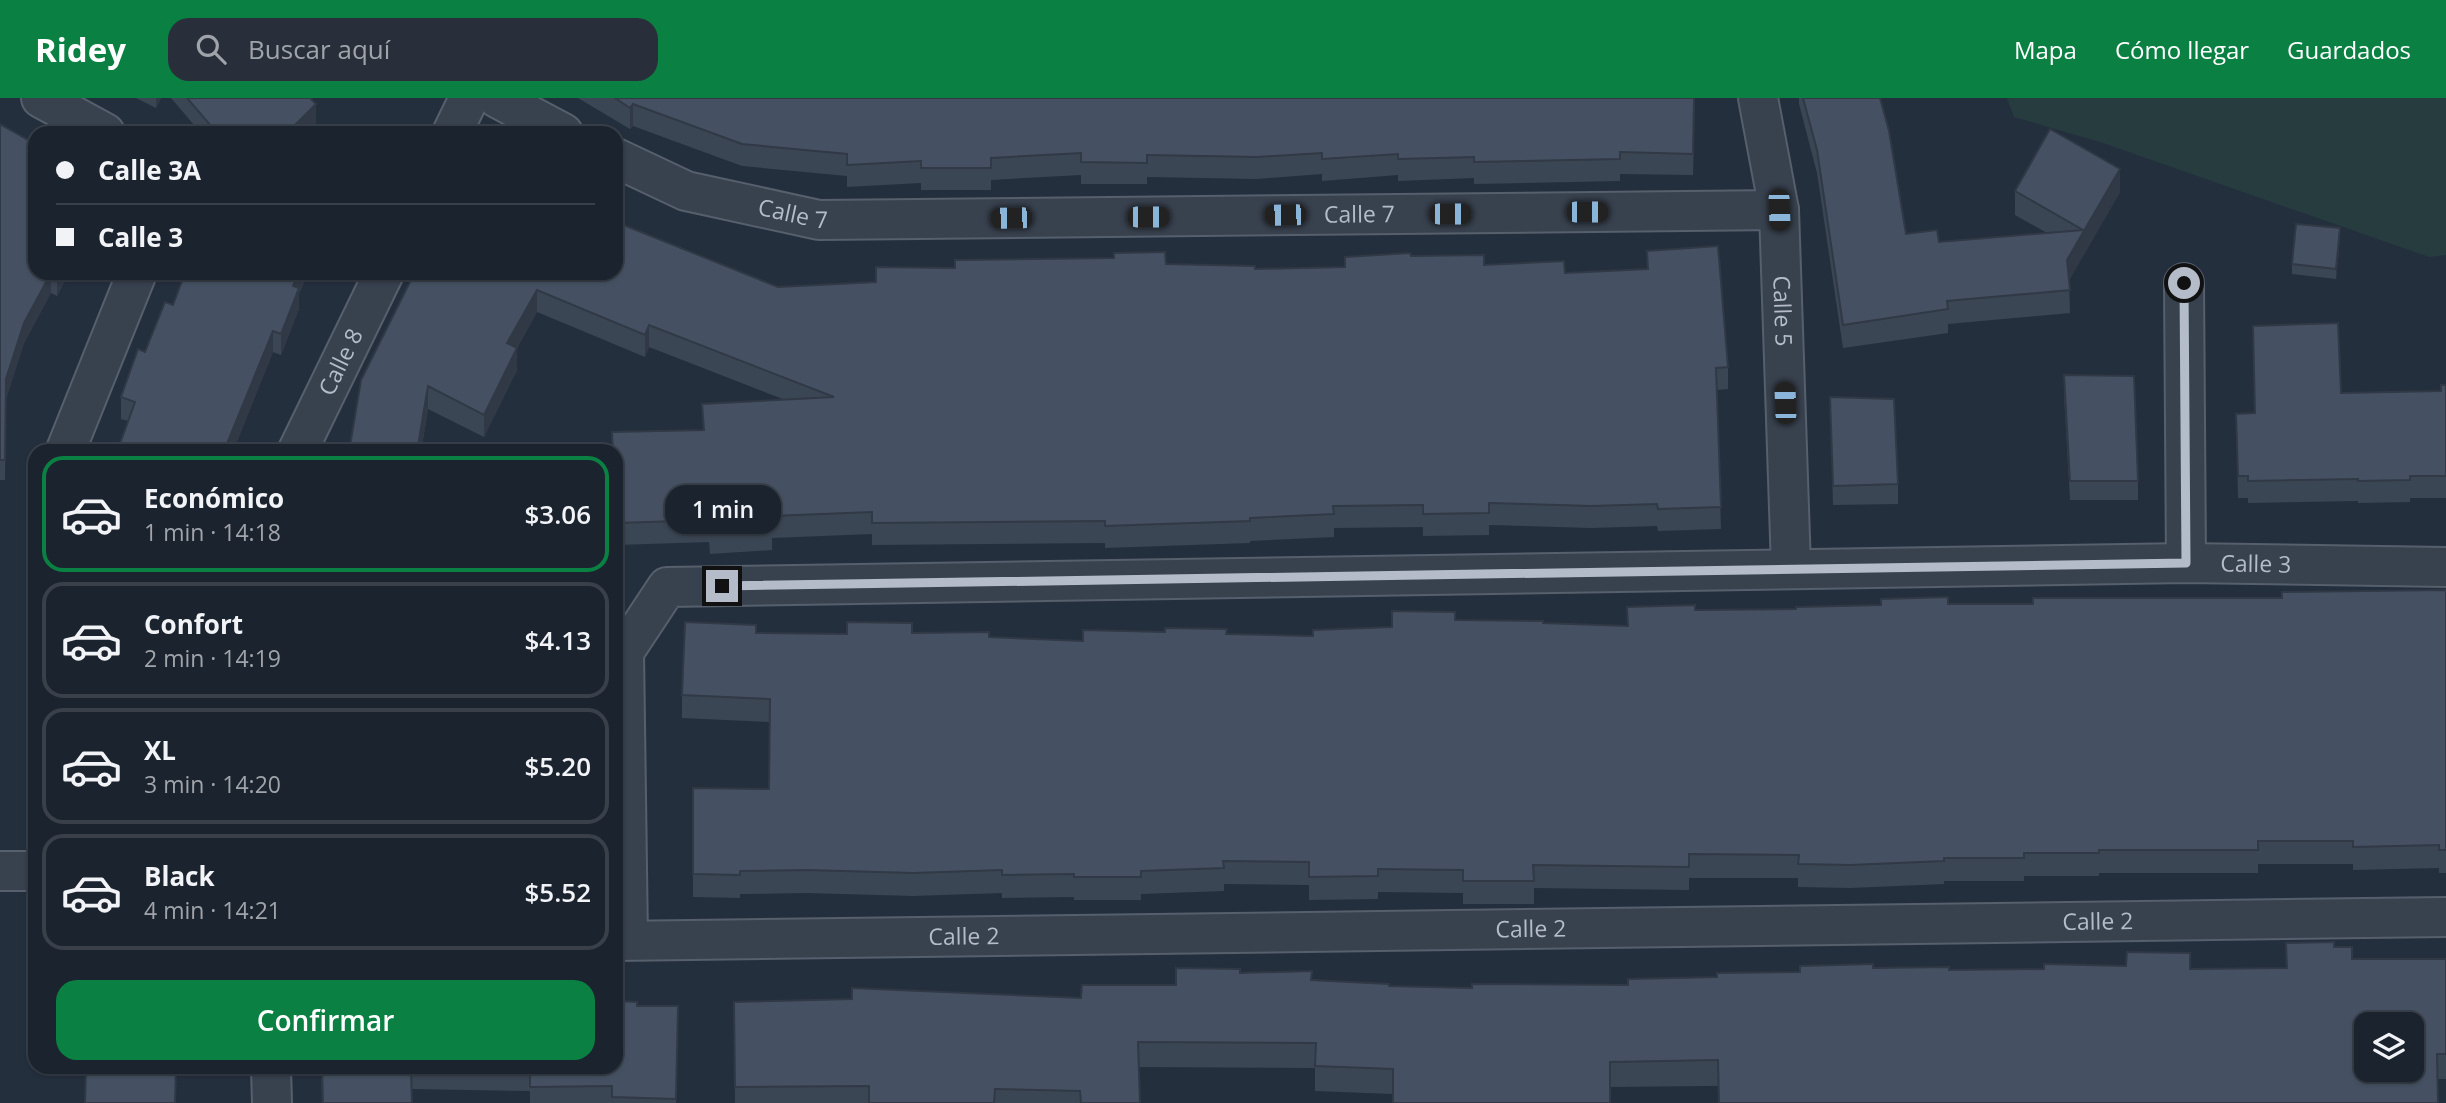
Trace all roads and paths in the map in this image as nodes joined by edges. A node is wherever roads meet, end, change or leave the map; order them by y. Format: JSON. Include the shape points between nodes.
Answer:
{"nodes":[{"id":1,"x":41,"y":98,"type":"edge"},
{"id":2,"x":469,"y":98,"type":"edge"},
{"id":3,"x":497,"y":98,"type":"edge"},
{"id":4,"x":1759,"y":98,"type":"edge"},
{"id":5,"x":92,"y":126,"type":"edge"},
{"id":6,"x":455,"y":126,"type":"edge"},
{"id":7,"x":550,"y":126,"type":"edge"},
{"id":8,"x":623,"y":161,"type":"edge"},
{"id":9,"x":1779,"y":210,"type":"junction"},
{"id":10,"x":134,"y":280,"type":"edge"},
{"id":11,"x":381,"y":280,"type":"edge"},
{"id":12,"x":2184,"y":283,"type":"dead end"},
{"id":13,"x":68,"y":444,"type":"edge"},
{"id":14,"x":301,"y":444,"type":"edge"},
{"id":15,"x":2186,"y":563,"type":"junction"},
{"id":16,"x":2446,"y":567,"type":"edge"},
{"id":17,"x":1791,"y":568,"type":"junction"},
{"id":18,"x":623,"y":796,"type":"edge"},
{"id":19,"x":0,"y":871,"type":"edge"},
{"id":20,"x":28,"y":871,"type":"edge"},
{"id":21,"x":2446,"y":917,"type":"edge"},
{"id":22,"x":623,"y":941,"type":"edge"},
{"id":23,"x":271,"y":1074,"type":"edge"},
{"id":24,"x":272,"y":1103,"type":"edge"}],
"edges":[{"from":1,"to":5,"type":"street"},
{"from":2,"to":6,"type":"street"},
{"from":3,"to":7,"type":"street"},
{"from":4,"to":9,"type":"street","name":"Calle 5"},
{"from":8,"to":9,"type":"street","name":"Calle 7","via":[[686,191],[819,220]]},
{"from":9,"to":17,"type":"street","name":"Calle 5"},
{"from":10,"to":13,"type":"street"},
{"from":11,"to":14,"type":"street","name":"Calle 8"},
{"from":12,"to":15,"type":"street"},
{"from":15,"to":16,"type":"street","name":"Calle 3"},
{"from":15,"to":17,"type":"street","name":"Calle 3"},
{"from":17,"to":18,"type":"street","name":"Calle 3","via":[[667,587],[624,652]]},
{"from":19,"to":20,"type":"street"},
{"from":21,"to":22,"type":"street","name":"Calle 2"},
{"from":23,"to":24,"type":"street"}]}
